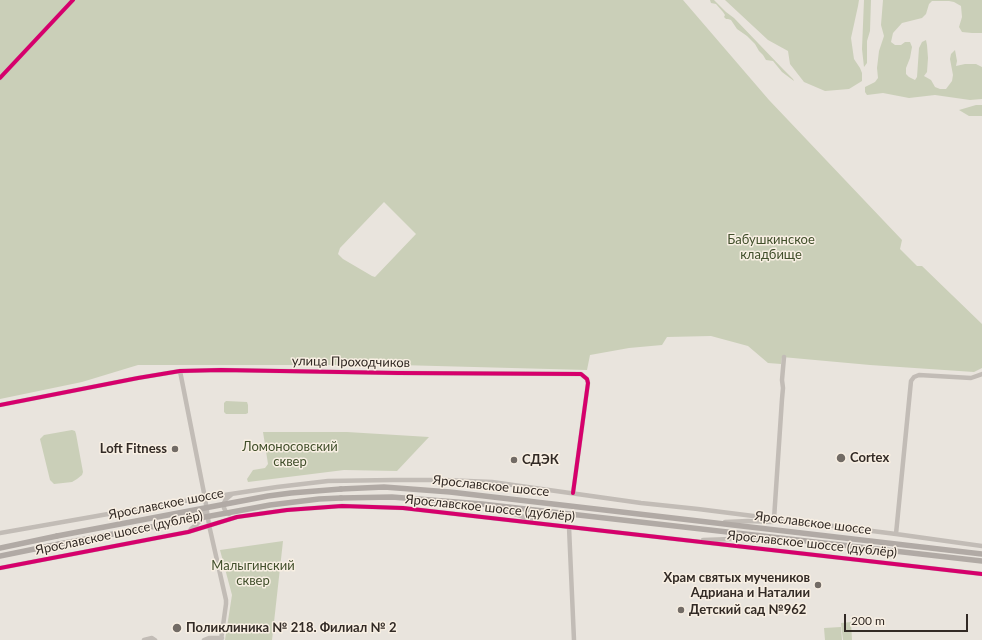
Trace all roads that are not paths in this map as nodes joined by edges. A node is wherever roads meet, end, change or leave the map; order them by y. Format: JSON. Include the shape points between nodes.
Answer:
{"nodes":[{"id":1,"x":73,"y":0,"type":"edge"},
{"id":2,"x":0,"y":78,"type":"edge"},
{"id":3,"x":784,"y":357,"type":"dead end"},
{"id":4,"x":180,"y":371,"type":"junction"},
{"id":5,"x":982,"y":374,"type":"edge"},
{"id":6,"x":0,"y":405,"type":"edge"},
{"id":7,"x":573,"y":493,"type":"junction"},
{"id":8,"x":233,"y":494,"type":"junction"},
{"id":9,"x":205,"y":498,"type":"junction"},
{"id":10,"x":206,"y":504,"type":"junction"},
{"id":11,"x":482,"y":504,"type":"junction"},
{"id":12,"x":237,"y":517,"type":"junction"},
{"id":13,"x":774,"y":519,"type":"junction"},
{"id":14,"x":787,"y":521,"type":"junction"},
{"id":15,"x":717,"y":523,"type":"junction"},
{"id":16,"x":542,"y":524,"type":"junction"},
{"id":17,"x":208,"y":525,"type":"junction"},
{"id":18,"x":569,"y":527,"type":"junction"},
{"id":19,"x":188,"y":532,"type":"junction"},
{"id":20,"x":0,"y":534,"type":"edge"},
{"id":21,"x":896,"y":534,"type":"junction"},
{"id":22,"x":774,"y":537,"type":"junction"},
{"id":23,"x":694,"y":541,"type":"junction"},
{"id":24,"x":982,"y":546,"type":"edge"},
{"id":25,"x":0,"y":548,"type":"edge"},
{"id":26,"x":982,"y":554,"type":"edge"},
{"id":27,"x":0,"y":556,"type":"edge"},
{"id":28,"x":982,"y":561,"type":"edge"},
{"id":29,"x":0,"y":568,"type":"edge"},
{"id":30,"x":982,"y":574,"type":"edge"},
{"id":31,"x":222,"y":639,"type":"edge"},
{"id":32,"x":144,"y":640,"type":"edge"},
{"id":33,"x":154,"y":640,"type":"edge"},
{"id":34,"x":204,"y":640,"type":"edge"},
{"id":35,"x":574,"y":640,"type":"edge"}],
"edges":[{"from":1,"to":2,"type":"street"},
{"from":3,"to":13,"type":"street"},
{"from":4,"to":6,"type":"street","name":"улица Проходчиков"},
{"from":4,"to":7,"type":"street","name":"улица Проходчиков","via":[[581,374],[588,383]]},
{"from":4,"to":9,"type":"street"},
{"from":5,"to":21,"type":"street","via":[[971,378],[918,375],[911,381]]},
{"from":7,"to":8,"type":"street","name":"Ярославское шоссе (дублёр)","via":[[492,482],[393,480],[328,481]]},
{"from":7,"to":13,"type":"street","name":"Ярославское шоссе (дублёр)"},
{"from":8,"to":9,"type":"street","name":"Ярославское шоссе (дублёр)"},
{"from":8,"to":12,"type":"street","via":[[226,499],[224,508],[226,512]]},
{"from":9,"to":10,"type":"street"},
{"from":9,"to":20,"type":"street","name":"Ярославское шоссе (дублёр)"},
{"from":10,"to":17,"type":"street"},
{"from":10,"to":19,"type":"street","via":[[201,520]]},
{"from":11,"to":16,"type":"street"},
{"from":11,"to":22,"type":"main road","name":"Ярославское шоссе"},
{"from":11,"to":27,"type":"main road","name":"Ярославское шоссе","bridge":true,"via":[[398,497],[319,499],[270,505]]},
{"from":12,"to":16,"type":"street","name":"Ярославское шоссе (дублёр)","via":[[287,510],[370,506]]},
{"from":12,"to":17,"type":"street","name":"Ярославское шоссе (дублёр)"},
{"from":13,"to":14,"type":"street","name":"Ярославское шоссе (дублёр)"},
{"from":14,"to":15,"type":"street"},
{"from":14,"to":21,"type":"street","name":"Ярославское шоссе (дублёр)"},
{"from":15,"to":25,"type":"main road","name":"Ярославское шоссе","bridge":true,"via":[[450,492],[384,488],[341,489],[268,496]]},
{"from":15,"to":26,"type":"main road","name":"Ярославское шоссе"},
{"from":16,"to":18,"type":"street","name":"Ярославское шоссе (дублёр)"},
{"from":17,"to":19,"type":"street","name":"Ярославское шоссе (дублёр)"},
{"from":17,"to":31,"type":"street","via":[[226,600]]},
{"from":18,"to":23,"type":"street","name":"Ярославское шоссе (дублёр)"},
{"from":18,"to":35,"type":"street"},
{"from":19,"to":29,"type":"street","name":"Ярославское шоссе (дублёр)"},
{"from":21,"to":24,"type":"street","name":"Ярославское шоссе (дублёр)"},
{"from":22,"to":23,"type":"street"},
{"from":22,"to":28,"type":"main road","name":"Ярославское шоссе"},
{"from":23,"to":30,"type":"street","name":"Ярославское шоссе (дублёр)"},
{"from":31,"to":34,"type":"street"},
{"from":32,"to":33,"type":"street"}]}
